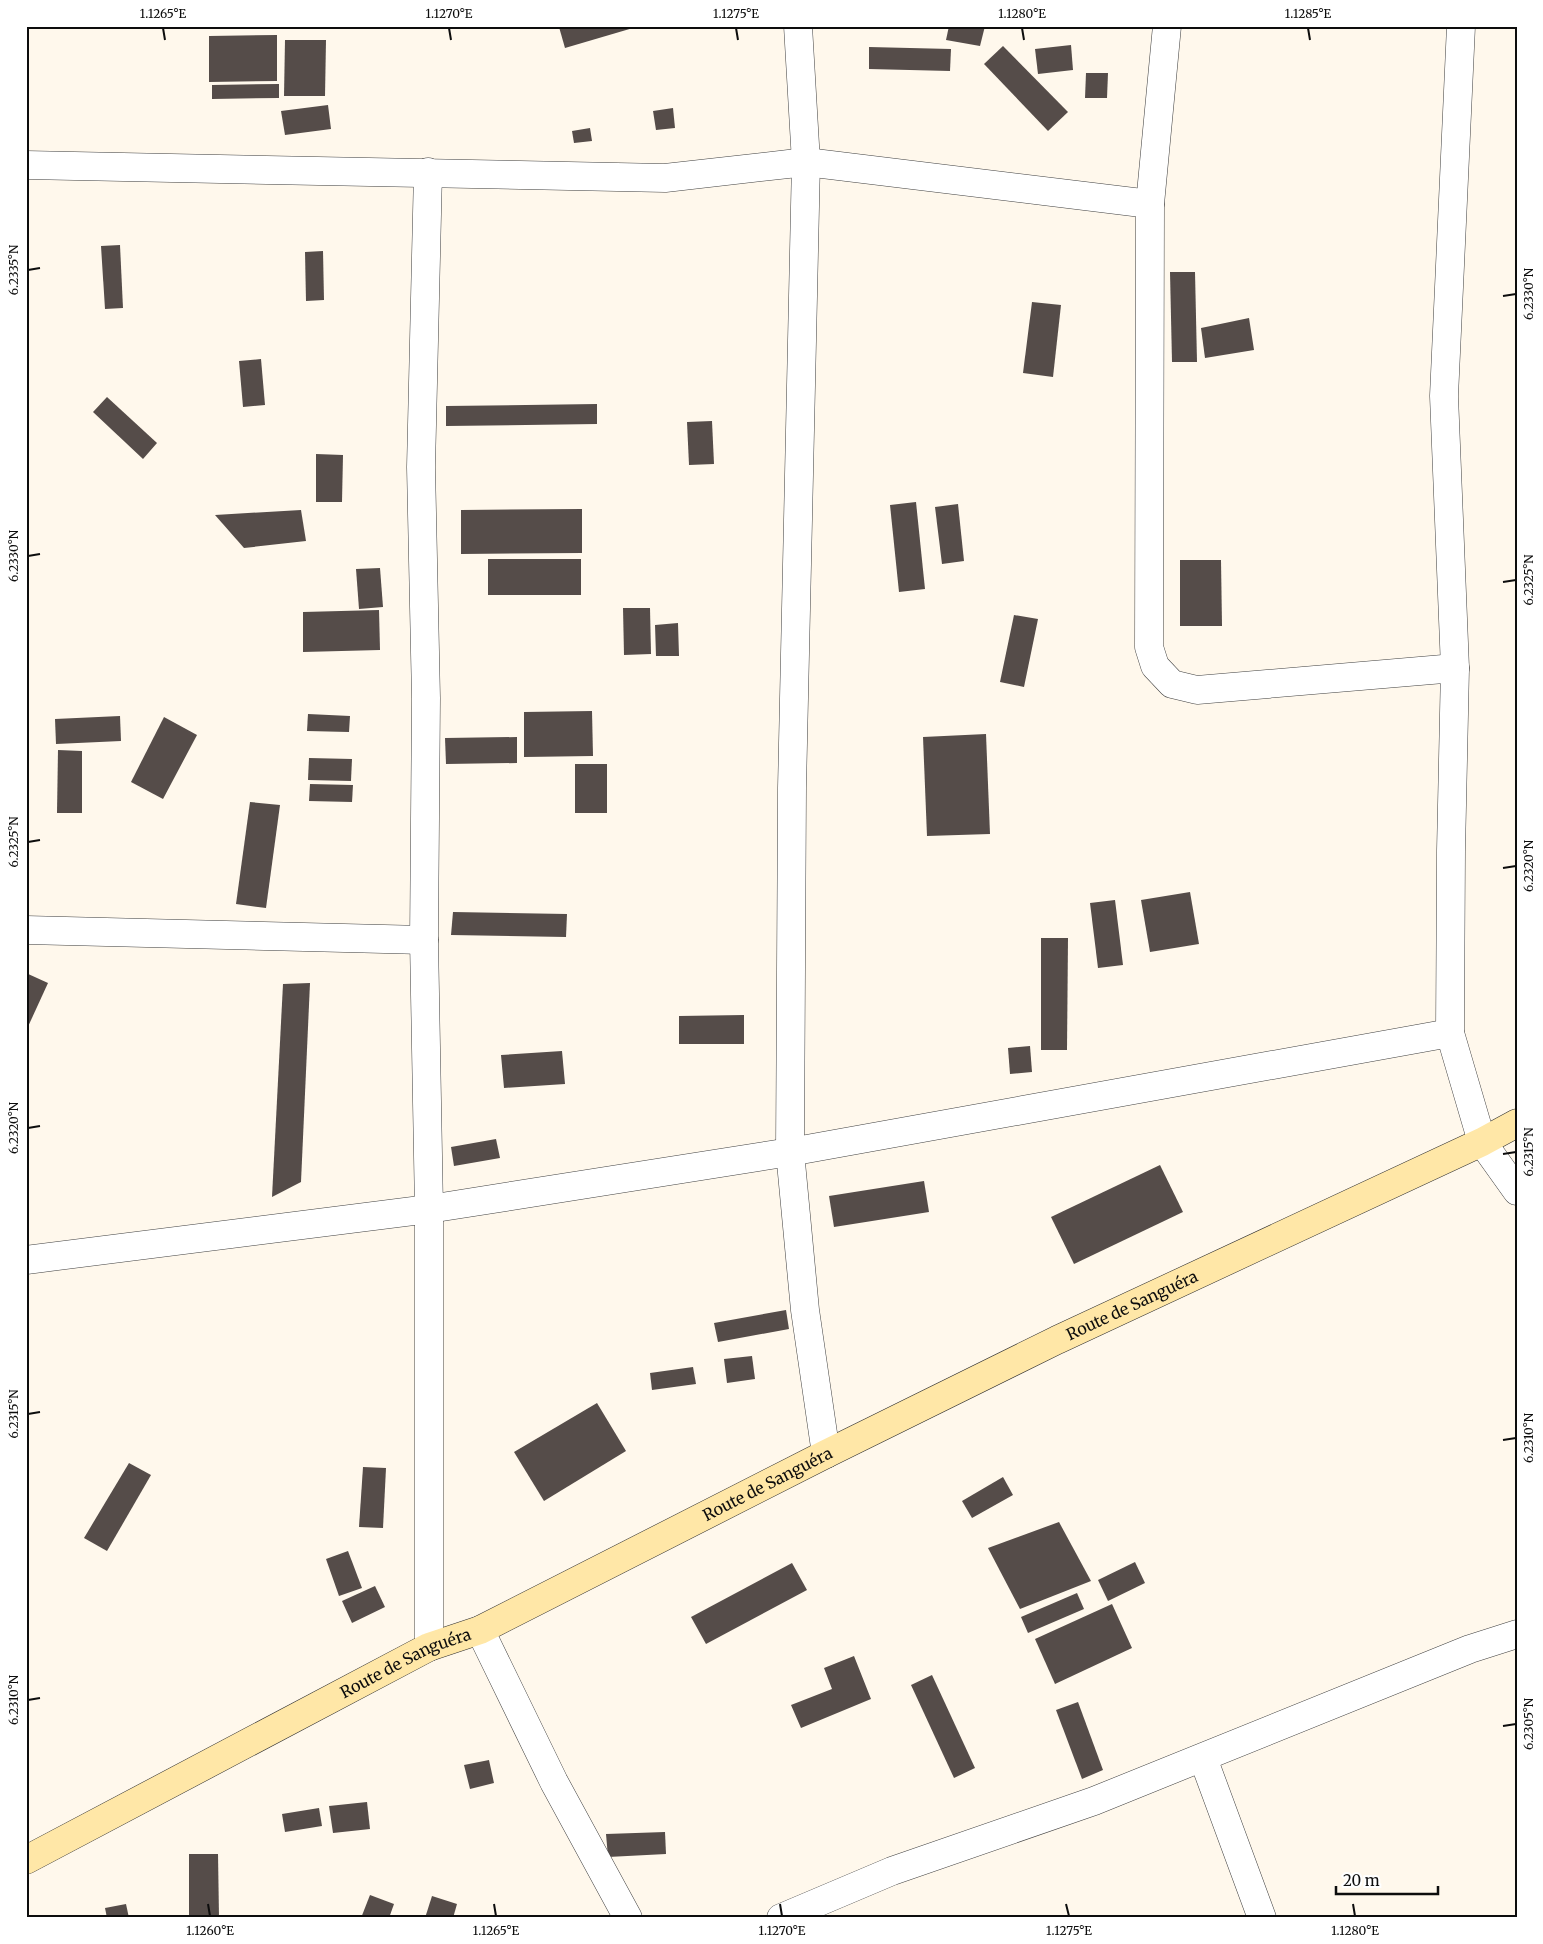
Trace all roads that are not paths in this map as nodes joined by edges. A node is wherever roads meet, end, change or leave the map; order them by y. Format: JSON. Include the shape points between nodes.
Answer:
{"nodes":[{"id":1,"x":798,"y":26,"type":"edge"},
{"id":2,"x":1167,"y":26,"type":"edge"},
{"id":3,"x":1461,"y":26,"type":"edge"},
{"id":4,"x":806,"y":162,"type":"junction"},
{"id":5,"x":26,"y":165,"type":"edge"},
{"id":6,"x":428,"y":172,"type":"junction"},
{"id":7,"x":1150,"y":204,"type":"junction"},
{"id":8,"x":1455,"y":668,"type":"junction"},
{"id":9,"x":26,"y":930,"type":"edge"},
{"id":10,"x":424,"y":940,"type":"junction"},
{"id":11,"x":1450,"y":1034,"type":"junction"},
{"id":12,"x":1517,"y":1122,"type":"edge"},
{"id":13,"x":1482,"y":1142,"type":"junction"},
{"id":14,"x":790,"y":1152,"type":"junction"},
{"id":15,"x":1517,"y":1191,"type":"edge"},
{"id":16,"x":429,"y":1209,"type":"junction"},
{"id":17,"x":26,"y":1260,"type":"edge"},
{"id":18,"x":826,"y":1454,"type":"junction"},
{"id":19,"x":480,"y":1630,"type":"junction"},
{"id":20,"x":1517,"y":1634,"type":"edge"},
{"id":21,"x":429,"y":1647,"type":"junction"},
{"id":22,"x":1203,"y":1758,"type":"junction"},
{"id":23,"x":26,"y":1860,"type":"edge"},
{"id":24,"x":628,"y":1918,"type":"edge"},
{"id":25,"x":781,"y":1918,"type":"edge"},
{"id":26,"x":1262,"y":1918,"type":"edge"}],
"edges":[{"from":1,"to":4,"type":"street"},
{"from":2,"to":7,"type":"street"},
{"from":3,"to":8,"type":"street","via":[[1444,396]]},
{"from":4,"to":6,"type":"street","via":[[665,178]]},
{"from":4,"to":7,"type":"street"},
{"from":4,"to":14,"type":"street","via":[[792,788]]},
{"from":5,"to":6,"type":"street"},
{"from":6,"to":10,"type":"street","via":[[421,467],[426,698]]},
{"from":7,"to":8,"type":"street","via":[[1149,647],[1156,666],[1172,684],[1197,690]]},
{"from":8,"to":11,"type":"street"},
{"from":9,"to":10,"type":"street"},
{"from":10,"to":16,"type":"street"},
{"from":11,"to":13,"type":"street"},
{"from":11,"to":14,"type":"street"},
{"from":12,"to":13,"type":"street","name":"Route de Sanguéra"},
{"from":13,"to":15,"type":"street"},
{"from":13,"to":18,"type":"street","name":"Route de Sanguéra","via":[[1057,1340]]},
{"from":14,"to":16,"type":"street"},
{"from":14,"to":18,"type":"street","via":[[805,1310]]},
{"from":16,"to":17,"type":"street"},
{"from":16,"to":21,"type":"street"},
{"from":18,"to":19,"type":"street","name":"Route de Sanguéra"},
{"from":19,"to":21,"type":"street","name":"Route de Sanguéra"},
{"from":19,"to":24,"type":"street","via":[[554,1782]]},
{"from":20,"to":22,"type":"street","via":[[1470,1649]]},
{"from":21,"to":23,"type":"street","name":"Route de Sanguéra"},
{"from":22,"to":25,"type":"street","via":[[1094,1801],[892,1871]]},
{"from":22,"to":26,"type":"street"}]}
